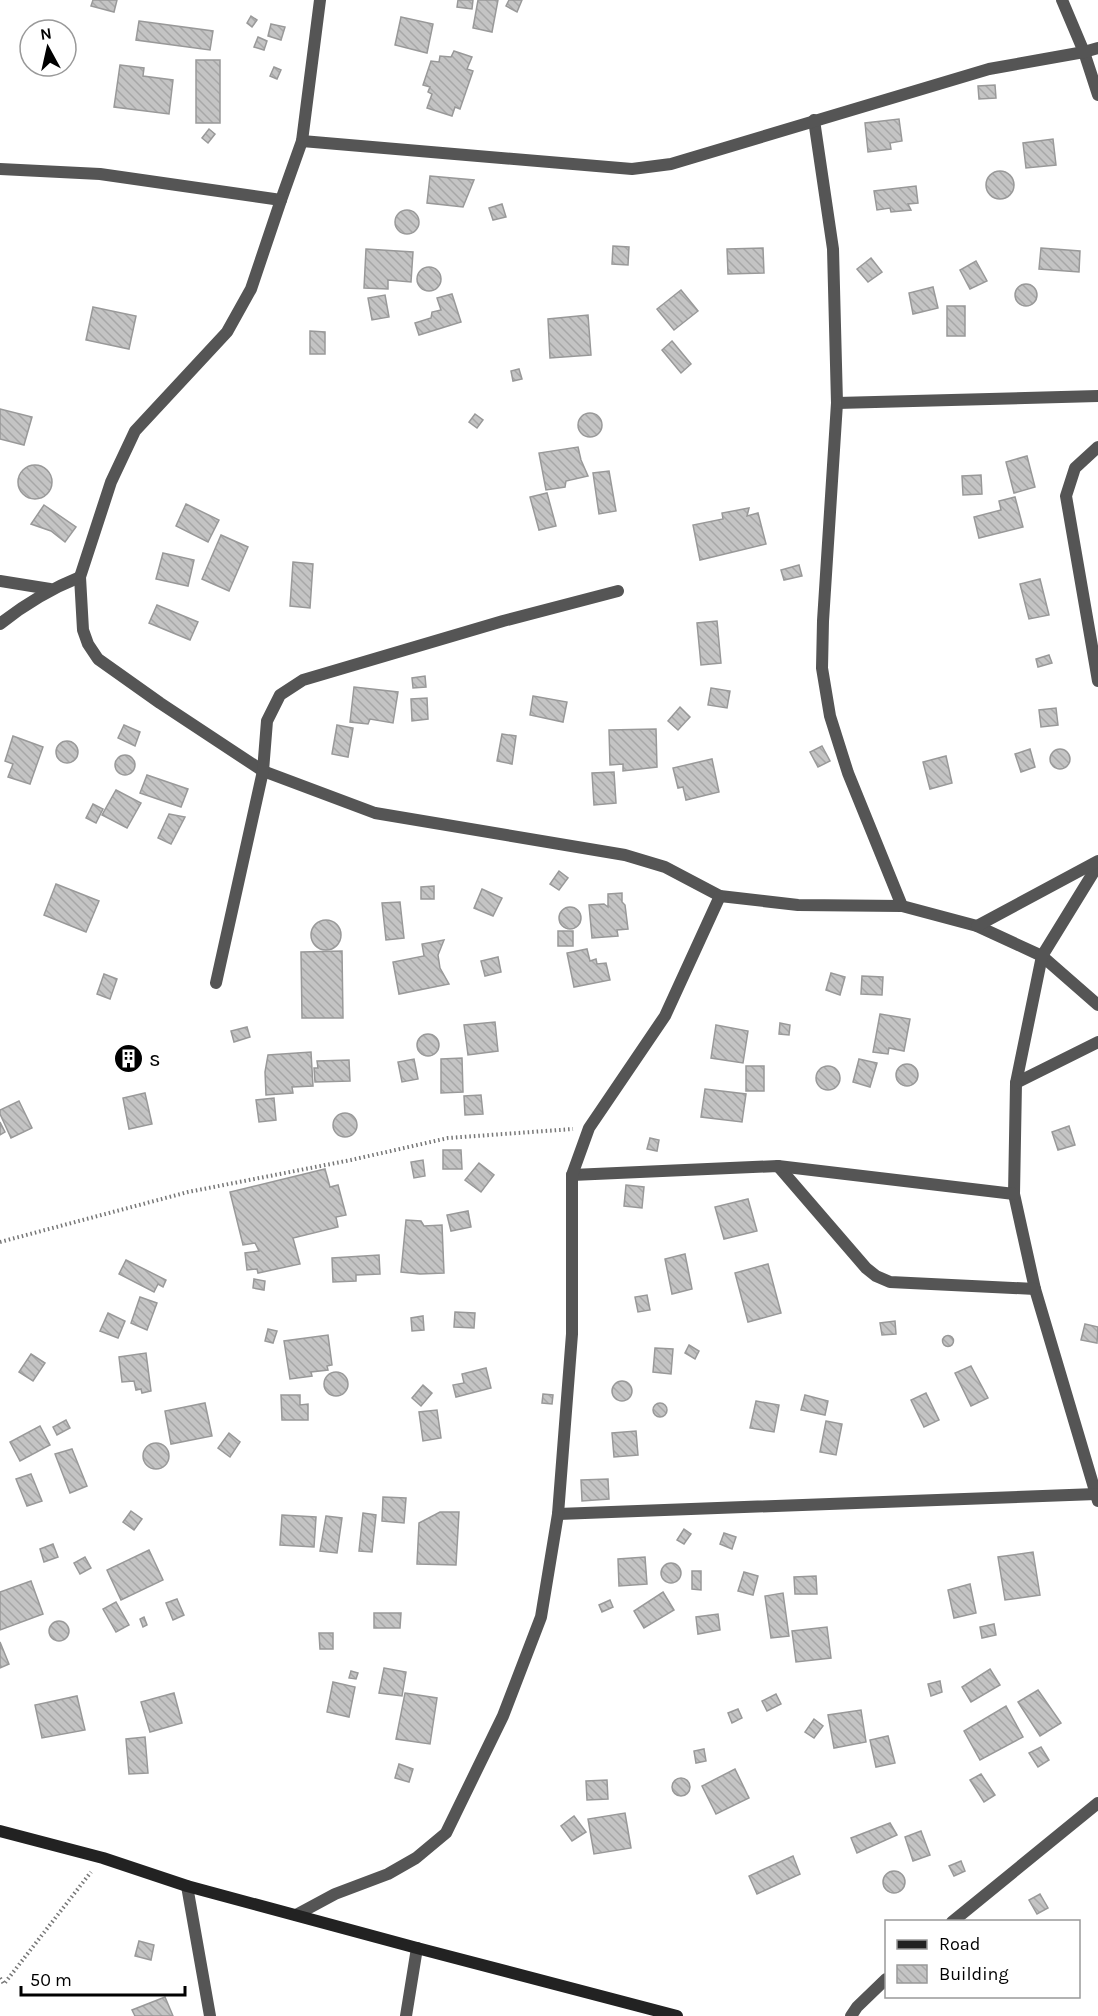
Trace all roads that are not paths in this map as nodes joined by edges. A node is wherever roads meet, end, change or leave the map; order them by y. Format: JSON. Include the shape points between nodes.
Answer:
{"nodes":[{"id":1,"x":320,"y":0,"type":"edge"},
{"id":2,"x":1062,"y":0,"type":"edge"},
{"id":3,"x":1098,"y":48,"type":"edge"},
{"id":4,"x":1084,"y":52,"type":"junction"},
{"id":5,"x":1098,"y":95,"type":"edge"},
{"id":6,"x":814,"y":120,"type":"junction"},
{"id":7,"x":302,"y":141,"type":"junction"},
{"id":8,"x":0,"y":169,"type":"edge"},
{"id":9,"x":281,"y":200,"type":"junction"},
{"id":10,"x":1098,"y":396,"type":"edge"},
{"id":11,"x":837,"y":403,"type":"junction"},
{"id":12,"x":1098,"y":447,"type":"edge"},
{"id":13,"x":80,"y":577,"type":"junction"},
{"id":14,"x":0,"y":581,"type":"edge"},
{"id":15,"x":50,"y":589,"type":"junction"},
{"id":16,"x":618,"y":591,"type":"dead end"},
{"id":17,"x":0,"y":624,"type":"edge"},
{"id":18,"x":1098,"y":681,"type":"edge"},
{"id":19,"x":263,"y":771,"type":"junction"},
{"id":20,"x":1098,"y":863,"type":"edge"},
{"id":21,"x":720,"y":896,"type":"junction"},
{"id":22,"x":902,"y":906,"type":"junction"},
{"id":23,"x":977,"y":926,"type":"junction"},
{"id":24,"x":1042,"y":956,"type":"junction"},
{"id":25,"x":216,"y":983,"type":"dead end"},
{"id":26,"x":1098,"y":1005,"type":"edge"},
{"id":27,"x":1098,"y":1042,"type":"edge"},
{"id":28,"x":1017,"y":1083,"type":"junction"},
{"id":29,"x":778,"y":1166,"type":"junction"},
{"id":30,"x":572,"y":1175,"type":"junction"},
{"id":31,"x":1014,"y":1194,"type":"junction"},
{"id":32,"x":1035,"y":1289,"type":"junction"},
{"id":33,"x":1097,"y":1498,"type":"edge"},
{"id":34,"x":558,"y":1514,"type":"junction"},
{"id":35,"x":1098,"y":1803,"type":"edge"},
{"id":36,"x":0,"y":1831,"type":"edge"},
{"id":37,"x":187,"y":1886,"type":"junction"},
{"id":38,"x":296,"y":1915,"type":"junction"},
{"id":39,"x":954,"y":1920,"type":"edge"},
{"id":40,"x":417,"y":1948,"type":"junction"},
{"id":41,"x":885,"y":1979,"type":"edge"},
{"id":42,"x":210,"y":2016,"type":"edge"},
{"id":43,"x":406,"y":2016,"type":"edge"},
{"id":44,"x":677,"y":2016,"type":"edge"},
{"id":45,"x":851,"y":2016,"type":"edge"}],
"edges":[{"from":1,"to":7,"type":"street"},
{"from":2,"to":4,"type":"street"},
{"from":3,"to":4,"type":"street"},
{"from":4,"to":5,"type":"street"},
{"from":4,"to":6,"type":"street","via":[[989,69]]},
{"from":6,"to":7,"type":"street","via":[[671,164],[632,169]]},
{"from":6,"to":11,"type":"street","via":[[833,249]]},
{"from":7,"to":9,"type":"street"},
{"from":8,"to":9,"type":"street","via":[[100,174]]},
{"from":9,"to":13,"type":"street","via":[[251,289],[227,332],[135,431],[111,482]]},
{"from":10,"to":11,"type":"street"},
{"from":11,"to":22,"type":"street","via":[[822,668],[830,716],[848,774]]},
{"from":12,"to":18,"type":"street","via":[[1074,468],[1066,496]]},
{"from":13,"to":15,"type":"street"},
{"from":13,"to":19,"type":"street","via":[[83,630],[98,659]]},
{"from":14,"to":15,"type":"street"},
{"from":15,"to":17,"type":"street"},
{"from":16,"to":19,"type":"street","via":[[303,681],[280,695],[267,721]]},
{"from":19,"to":21,"type":"street","via":[[375,813],[625,855],[665,867]]},
{"from":19,"to":25,"type":"street"},
{"from":20,"to":23,"type":"street"},
{"from":20,"to":24,"type":"street"},
{"from":21,"to":22,"type":"street","via":[[798,905]]},
{"from":21,"to":30,"type":"street","via":[[665,1016],[589,1128]]},
{"from":22,"to":23,"type":"street"},
{"from":23,"to":24,"type":"street"},
{"from":24,"to":26,"type":"street"},
{"from":24,"to":28,"type":"street"},
{"from":27,"to":28,"type":"street"},
{"from":28,"to":31,"type":"street"},
{"from":29,"to":30,"type":"street"},
{"from":29,"to":31,"type":"street"},
{"from":29,"to":32,"type":"street","via":[[876,1276],[890,1282]]},
{"from":30,"to":34,"type":"street","via":[[572,1334]]},
{"from":31,"to":32,"type":"street"},
{"from":32,"to":33,"type":"street"},
{"from":33,"to":34,"type":"street"},
{"from":34,"to":38,"type":"street","via":[[541,1617],[502,1716],[446,1833],[416,1858],[388,1874],[335,1894]]},
{"from":35,"to":39,"type":"street"},
{"from":36,"to":37,"type":"street","via":[[103,1858]]},
{"from":37,"to":38,"type":"street"},
{"from":37,"to":42,"type":"street"},
{"from":38,"to":40,"type":"street"},
{"from":40,"to":43,"type":"street"},
{"from":40,"to":44,"type":"street"},
{"from":41,"to":45,"type":"street"}]}
